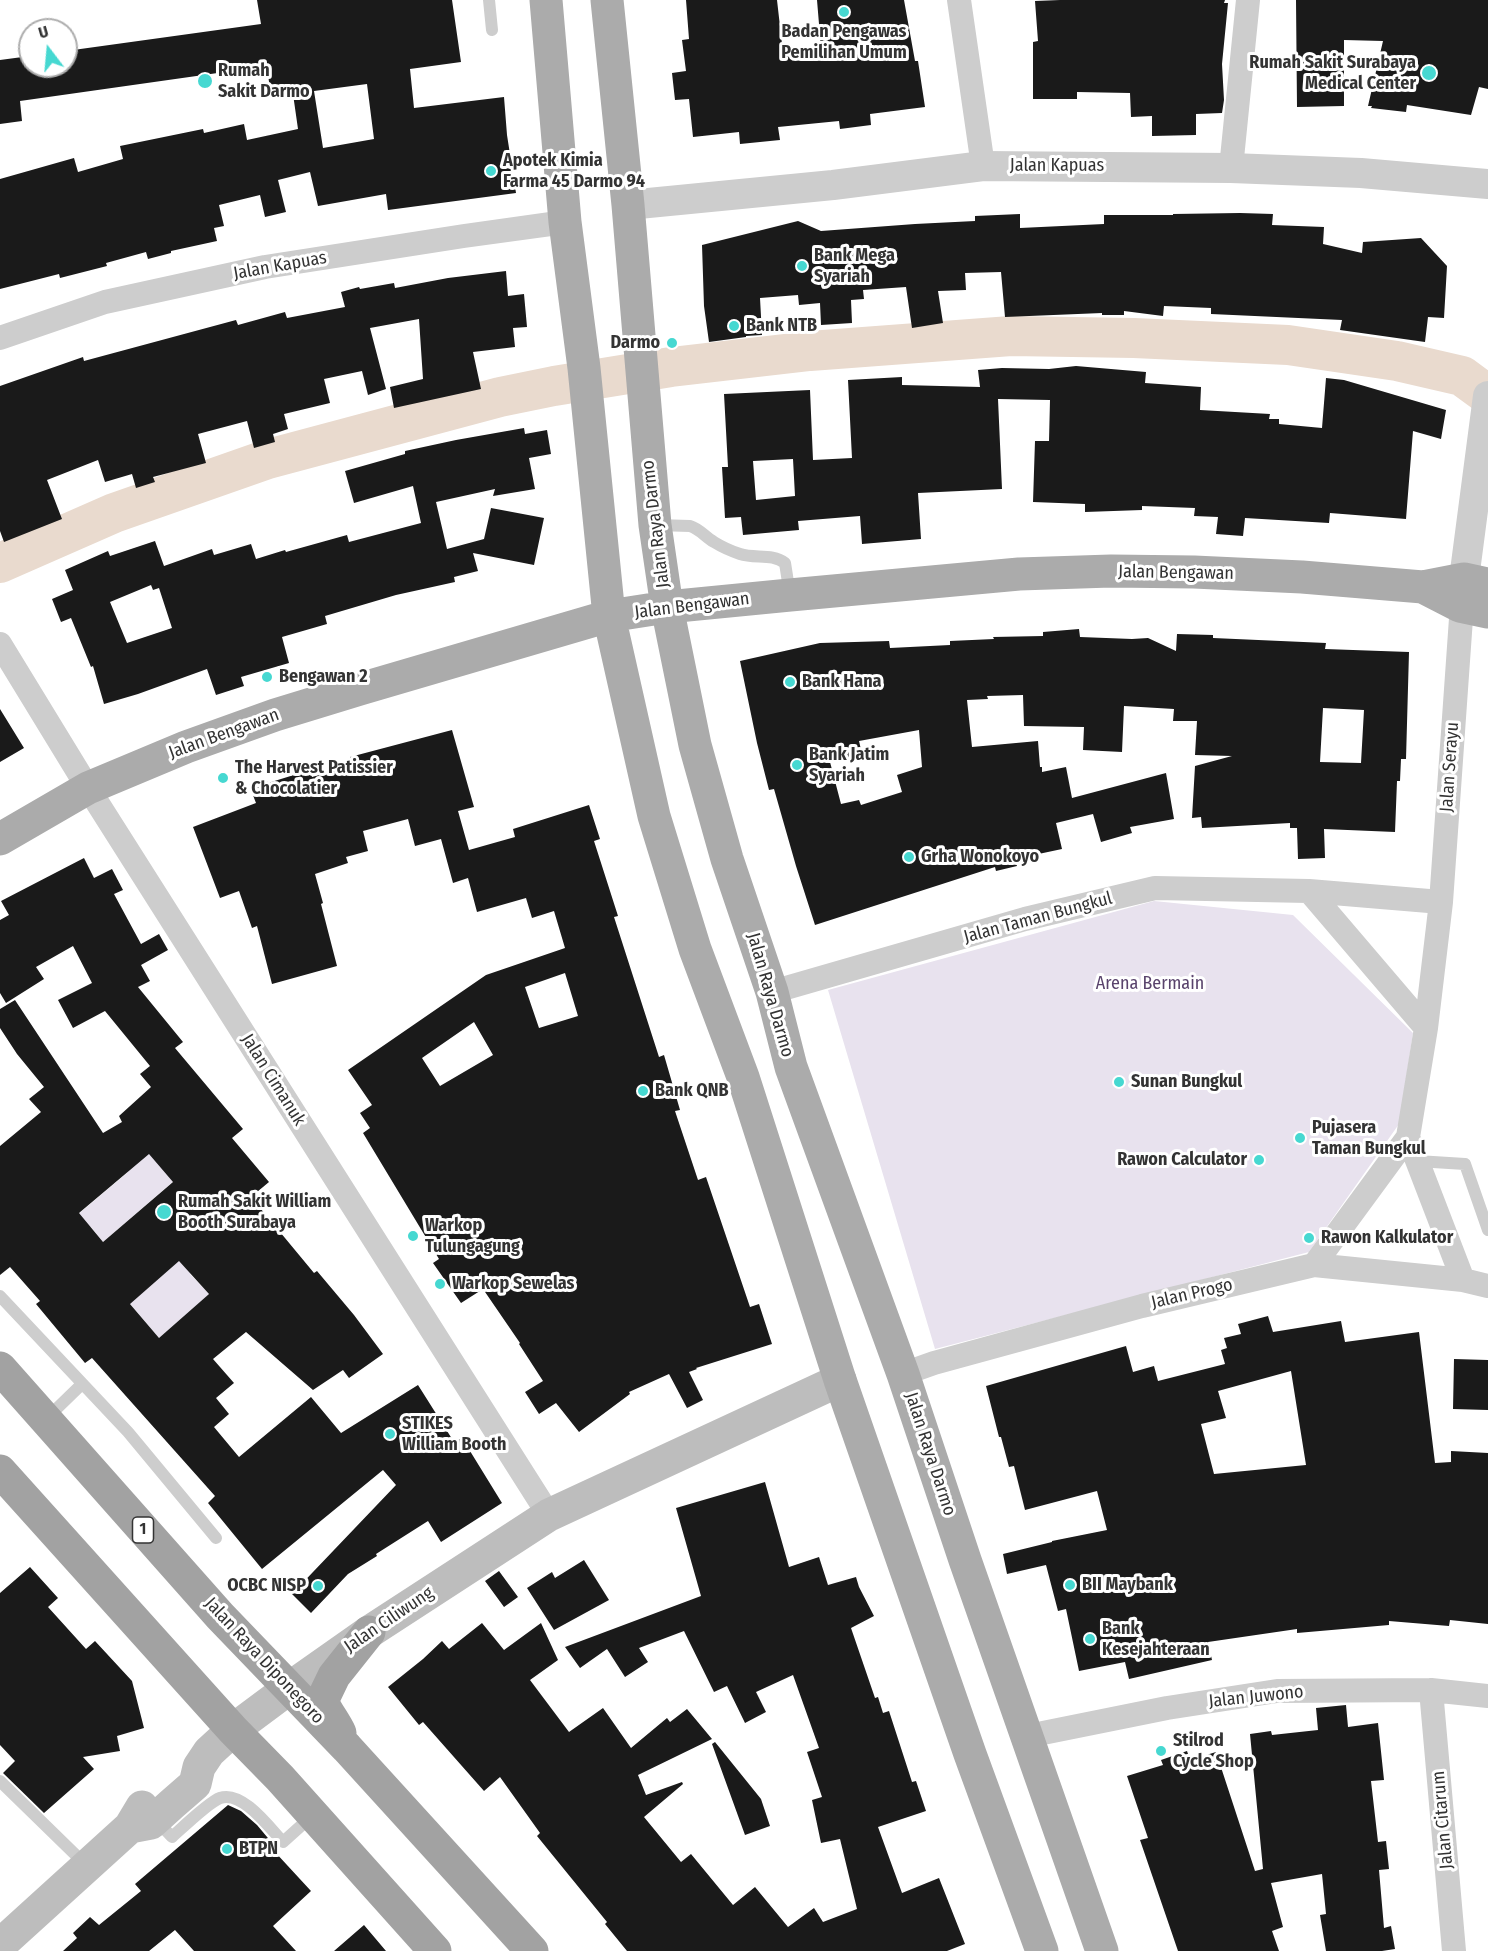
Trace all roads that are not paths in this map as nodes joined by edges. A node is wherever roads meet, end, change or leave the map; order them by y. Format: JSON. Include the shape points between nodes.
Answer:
{"nodes":[{"id":1,"x":489,"y":0,"type":"edge"},
{"id":2,"x":546,"y":0,"type":"edge"},
{"id":3,"x":607,"y":0,"type":"edge"},
{"id":4,"x":959,"y":0,"type":"edge"},
{"id":5,"x":1248,"y":0,"type":"edge"},
{"id":6,"x":492,"y":30,"type":"dead end"},
{"id":7,"x":983,"y":166,"type":"junction"},
{"id":8,"x":1231,"y":168,"type":"junction"},
{"id":9,"x":1488,"y":184,"type":"edge"},
{"id":10,"x":627,"y":205,"type":"junction"},
{"id":11,"x":565,"y":222,"type":"junction"},
{"id":12,"x":0,"y":338,"type":"edge"},
{"id":13,"x":1488,"y":396,"type":"edge"},
{"id":14,"x":655,"y":525,"type":"junction"},
{"id":15,"x":790,"y":595,"type":"junction"},
{"id":16,"x":1475,"y":595,"type":"edge"},
{"id":17,"x":666,"y":607,"type":"junction"},
{"id":18,"x":609,"y":616,"type":"junction"},
{"id":19,"x":0,"y":644,"type":"edge"},
{"id":20,"x":88,"y":788,"type":"junction"},
{"id":21,"x":0,"y":839,"type":"edge"},
{"id":22,"x":1310,"y":891,"type":"junction"},
{"id":23,"x":1441,"y":902,"type":"junction"},
{"id":24,"x":772,"y":992,"type":"junction"},
{"id":25,"x":1426,"y":1028,"type":"junction"},
{"id":26,"x":791,"y":1067,"type":"junction"},
{"id":27,"x":743,"y":1077,"type":"junction"},
{"id":28,"x":816,"y":1135,"type":"junction"},
{"id":29,"x":1408,"y":1137,"type":"junction"},
{"id":30,"x":768,"y":1155,"type":"junction"},
{"id":31,"x":1417,"y":1161,"type":"junction"},
{"id":32,"x":1488,"y":1230,"type":"edge"},
{"id":33,"x":1314,"y":1265,"type":"junction"},
{"id":34,"x":1463,"y":1280,"type":"junction"},
{"id":35,"x":1488,"y":1286,"type":"edge"},
{"id":36,"x":0,"y":1296,"type":"edge"},
{"id":37,"x":0,"y":1368,"type":"edge"},
{"id":38,"x":903,"y":1374,"type":"junction"},
{"id":39,"x":840,"y":1380,"type":"junction"},
{"id":40,"x":82,"y":1384,"type":"junction"},
{"id":41,"x":46,"y":1420,"type":"junction"},
{"id":42,"x":0,"y":1471,"type":"edge"},
{"id":43,"x":549,"y":1515,"type":"junction"},
{"id":44,"x":216,"y":1538,"type":"dead end"},
{"id":45,"x":369,"y":1632,"type":"junction"},
{"id":46,"x":288,"y":1689,"type":"junction"},
{"id":47,"x":1431,"y":1690,"type":"junction"},
{"id":48,"x":1488,"y":1696,"type":"edge"},
{"id":49,"x":233,"y":1730,"type":"junction"},
{"id":50,"x":1028,"y":1736,"type":"junction"},
{"id":51,"x":347,"y":1748,"type":"junction"},
{"id":52,"x":0,"y":1781,"type":"edge"},
{"id":53,"x":313,"y":1815,"type":"junction"},
{"id":54,"x":143,"y":1823,"type":"junction"},
{"id":55,"x":86,"y":1865,"type":"junction"},
{"id":56,"x":0,"y":1945,"type":"edge"},
{"id":57,"x":428,"y":1949,"type":"edge"},
{"id":58,"x":532,"y":1951,"type":"edge"},
{"id":59,"x":1042,"y":1951,"type":"edge"},
{"id":60,"x":1102,"y":1951,"type":"edge"},
{"id":61,"x":1454,"y":1951,"type":"edge"}],
"edges":[{"from":1,"to":6,"type":"lane"},
{"from":2,"to":11,"type":"main road"},
{"from":3,"to":10,"type":"main road","name":"Jalan Raya Darmo"},
{"from":4,"to":7,"type":"street"},
{"from":5,"to":8,"type":"street"},
{"from":7,"to":8,"type":"street","name":"Jalan Kapuas"},
{"from":7,"to":10,"type":"street","name":"Jalan Kapuas"},
{"from":8,"to":9,"type":"street","name":"Jalan Kapuas","via":[[1361,173]]},
{"from":10,"to":14,"type":"main road","name":"Jalan Raya Darmo"},
{"from":11,"to":12,"type":"street","name":"Jalan Kapuas","via":[[265,267],[105,302]]},
{"from":11,"to":18,"type":"main road"},
{"from":13,"to":16,"type":"street","name":"Jalan Serayu","via":[[1482,430]]},
{"from":14,"to":15,"type":"lane","via":[[696,527],[713,541],[740,554],[779,558],[785,563]]},
{"from":14,"to":17,"type":"main road","name":"Jalan Raya Darmo"},
{"from":15,"to":16,"type":"main road","name":"Jalan Bengawan","via":[[1019,574],[1111,571],[1302,577]]},
{"from":15,"to":17,"type":"main road","name":"Jalan Bengawan"},
{"from":16,"to":23,"type":"street","name":"Jalan Serayu"},
{"from":17,"to":18,"type":"main road","name":"Jalan Bengawan"},
{"from":17,"to":24,"type":"main road","name":"Jalan Raya Darmo","via":[[695,745],[727,859]]},
{"from":18,"to":20,"type":"main road","name":"Jalan Bengawan","via":[[275,715]]},
{"from":18,"to":27,"type":"main road","via":[[654,816],[695,949]]},
{"from":19,"to":20,"type":"street","name":"Jalan Cimanuk"},
{"from":20,"to":21,"type":"main road","name":"Jalan Bengawan"},
{"from":20,"to":43,"type":"street","name":"Jalan Cimanuk"},
{"from":22,"to":23,"type":"street","name":"Jalan Taman Bungkul"},
{"from":22,"to":24,"type":"street","name":"Jalan Taman Bungkul","via":[[1155,888],[1025,919]]},
{"from":22,"to":25,"type":"street"},
{"from":23,"to":25,"type":"street","name":"Jalan Serayu"},
{"from":24,"to":26,"type":"main road","name":"Jalan Raya Darmo"},
{"from":25,"to":29,"type":"street","name":"Jalan Serayu"},
{"from":26,"to":27,"type":"main road","via":[[783,1083],[772,1089],[754,1089]]},
{"from":26,"to":28,"type":"main road","name":"Jalan Raya Darmo"},
{"from":27,"to":30,"type":"main road"},
{"from":28,"to":30,"type":"main road","via":[[798,1131],[784,1136]]},
{"from":28,"to":38,"type":"main road","name":"Jalan Raya Darmo"},
{"from":29,"to":31,"type":"street","name":"Jalan Serayu"},
{"from":29,"to":33,"type":"street","name":"Jalan Serayu"},
{"from":30,"to":39,"type":"main road"},
{"from":31,"to":32,"type":"lane","via":[[1465,1164]]},
{"from":31,"to":34,"type":"street","name":"Jalan Serayu"},
{"from":33,"to":34,"type":"street","name":"Jalan Progo"},
{"from":33,"to":38,"type":"street","name":"Jalan Progo","via":[[1142,1306]]},
{"from":34,"to":35,"type":"street","name":"Jalan Progo"},
{"from":36,"to":40,"type":"lane"},
{"from":37,"to":41,"type":"highway","name":"Jalan Raya Diponegoro","number":"1"},
{"from":38,"to":50,"type":"main road","name":"Jalan Raya Darmo"},
{"from":39,"to":43,"type":"main road","name":"Jalan Ciliwung"},
{"from":39,"to":59,"type":"main road"},
{"from":40,"to":41,"type":"lane"},
{"from":40,"to":44,"type":"lane","via":[[128,1432]]},
{"from":41,"to":46,"type":"highway","name":"Jalan Raya Diponegoro","number":"1"},
{"from":42,"to":49,"type":"highway"},
{"from":43,"to":45,"type":"main road","name":"Jalan Ciliwung"},
{"from":45,"to":46,"type":"main road","name":"Jalan Ciliwung"},
{"from":45,"to":51,"type":"highway","via":[[334,1676],[322,1701]]},
{"from":46,"to":49,"type":"main road","name":"Jalan Ciliwung"},
{"from":46,"to":51,"type":"highway","name":"Jalan Raya Diponegoro","number":"1"},
{"from":47,"to":48,"type":"street","name":"Jalan Juwono"},
{"from":47,"to":50,"type":"street","name":"Jalan Juwono","via":[[1277,1691]]},
{"from":47,"to":61,"type":"street","name":"Jalan Citarum"},
{"from":49,"to":53,"type":"highway"},
{"from":49,"to":54,"type":"main road","name":"Jalan Ciliwung","via":[[199,1767],[182,1772],[139,1811]]},
{"from":50,"to":60,"type":"main road","name":"Jalan Raya Darmo"},
{"from":51,"to":58,"type":"highway","name":"Jalan Raya Diponegoro","number":"1"},
{"from":52,"to":55,"type":"lane"},
{"from":53,"to":54,"type":"lane","via":[[283,1842],[236,1797],[213,1801],[172,1837]]},
{"from":53,"to":57,"type":"highway"},
{"from":54,"to":55,"type":"main road","name":"Jalan Ciliwung"},
{"from":55,"to":56,"type":"main road","name":"Jalan Ciliwung"}]}
